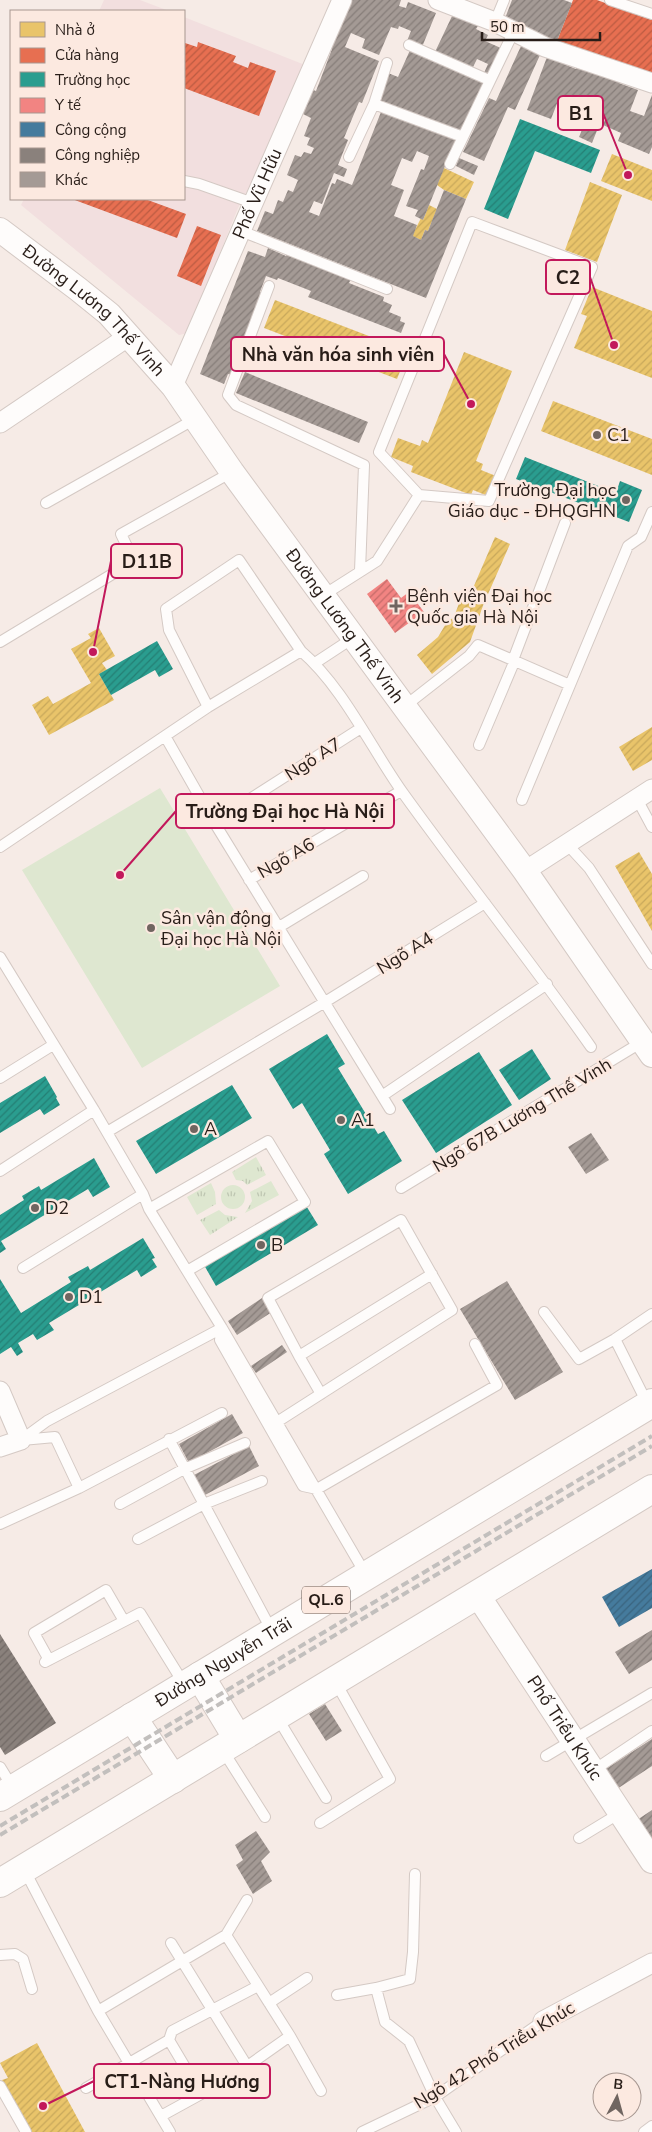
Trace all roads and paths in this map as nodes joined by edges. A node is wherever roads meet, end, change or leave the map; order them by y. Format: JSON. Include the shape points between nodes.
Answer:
{"nodes":[{"id":1,"x":342,"y":0,"type":"edge"},
{"id":2,"x":438,"y":0,"type":"edge"},
{"id":3,"x":504,"y":0,"type":"edge"},
{"id":4,"x":610,"y":0,"type":"edge"},
{"id":5,"x":652,"y":14,"type":"edge"},
{"id":6,"x":495,"y":22,"type":"junction"},
{"id":7,"x":514,"y":31,"type":"junction"},
{"id":8,"x":409,"y":45,"type":"dead end"},
{"id":9,"x":387,"y":63,"type":"dead end"},
{"id":10,"x":489,"y":80,"type":"junction"},
{"id":11,"x":652,"y":83,"type":"edge"},
{"id":12,"x":374,"y":104,"type":"junction"},
{"id":13,"x":463,"y":137,"type":"junction"},
{"id":14,"x":348,"y":157,"type":"dead end"},
{"id":15,"x":450,"y":164,"type":"dead end"},
{"id":16,"x":185,"y":181,"type":"edge"},
{"id":17,"x":253,"y":203,"type":"junction"},
{"id":18,"x":0,"y":230,"type":"edge"},
{"id":19,"x":241,"y":231,"type":"junction"},
{"id":20,"x":269,"y":286,"type":"dead end"},
{"id":21,"x":387,"y":289,"type":"dead end"},
{"id":22,"x":129,"y":336,"type":"junction"},
{"id":23,"x":173,"y":386,"type":"junction"},
{"id":24,"x":195,"y":419,"type":"junction"},
{"id":25,"x":0,"y":424,"type":"edge"},
{"id":26,"x":232,"y":472,"type":"junction"},
{"id":27,"x":419,"y":495,"type":"junction"},
{"id":28,"x":46,"y":503,"type":"dead end"},
{"id":29,"x":652,"y":512,"type":"edge"},
{"id":30,"x":565,"y":523,"type":"dead end"},
{"id":31,"x":360,"y":571,"type":"junction"},
{"id":32,"x":322,"y":596,"type":"junction"},
{"id":33,"x":353,"y":638,"type":"junction"},
{"id":34,"x":0,"y":642,"type":"edge"},
{"id":35,"x":301,"y":651,"type":"junction"},
{"id":36,"x":514,"y":660,"type":"junction"},
{"id":37,"x":315,"y":663,"type":"junction"},
{"id":38,"x":570,"y":684,"type":"junction"},
{"id":39,"x":405,"y":706,"type":"junction"},
{"id":40,"x":208,"y":707,"type":"junction"},
{"id":41,"x":361,"y":728,"type":"junction"},
{"id":42,"x":166,"y":736,"type":"junction"},
{"id":43,"x":479,"y":745,"type":"dead end"},
{"id":44,"x":401,"y":791,"type":"junction"},
{"id":45,"x":645,"y":794,"type":"edge"},
{"id":46,"x":522,"y":800,"type":"dead end"},
{"id":47,"x":214,"y":822,"type":"junction"},
{"id":48,"x":652,"y":827,"type":"edge"},
{"id":49,"x":566,"y":843,"type":"junction"},
{"id":50,"x":0,"y":847,"type":"edge"},
{"id":51,"x":525,"y":871,"type":"junction"},
{"id":52,"x":363,"y":876,"type":"dead end"},
{"id":53,"x":249,"y":880,"type":"junction"},
{"id":54,"x":485,"y":903,"type":"junction"},
{"id":55,"x":279,"y":927,"type":"junction"},
{"id":56,"x":0,"y":957,"type":"edge"},
{"id":57,"x":652,"y":964,"type":"edge"},
{"id":58,"x":548,"y":984,"type":"junction"},
{"id":59,"x":325,"y":1002,"type":"junction"},
{"id":60,"x":53,"y":1045,"type":"junction"},
{"id":61,"x":591,"y":1046,"type":"dead end"},
{"id":62,"x":647,"y":1048,"type":"edge"},
{"id":63,"x":0,"y":1078,"type":"edge"},
{"id":64,"x":382,"y":1096,"type":"junction"},
{"id":65,"x":390,"y":1109,"type":"dead end"},
{"id":66,"x":94,"y":1110,"type":"junction"},
{"id":67,"x":107,"y":1132,"type":"junction"},
{"id":68,"x":0,"y":1171,"type":"edge"},
{"id":69,"x":401,"y":1188,"type":"dead end"},
{"id":70,"x":143,"y":1194,"type":"junction"},
{"id":71,"x":149,"y":1209,"type":"junction"},
{"id":72,"x":23,"y":1268,"type":"dead end"},
{"id":73,"x":187,"y":1271,"type":"junction"},
{"id":74,"x":432,"y":1274,"type":"junction"},
{"id":75,"x":544,"y":1312,"type":"dead end"},
{"id":76,"x":652,"y":1314,"type":"edge"},
{"id":77,"x":222,"y":1328,"type":"junction"},
{"id":78,"x":615,"y":1338,"type":"junction"},
{"id":79,"x":475,"y":1344,"type":"dead end"},
{"id":80,"x":299,"y":1356,"type":"junction"},
{"id":81,"x":0,"y":1391,"type":"edge"},
{"id":82,"x":321,"y":1394,"type":"junction"},
{"id":83,"x":650,"y":1404,"type":"edge"},
{"id":84,"x":222,"y":1413,"type":"dead end"},
{"id":85,"x":277,"y":1422,"type":"junction"},
{"id":86,"x":169,"y":1439,"type":"junction"},
{"id":87,"x":21,"y":1440,"type":"junction"},
{"id":88,"x":245,"y":1443,"type":"dead end"},
{"id":89,"x":0,"y":1447,"type":"edge"},
{"id":90,"x":184,"y":1468,"type":"junction"},
{"id":91,"x":262,"y":1481,"type":"dead end"},
{"id":92,"x":79,"y":1488,"type":"junction"},
{"id":93,"x":316,"y":1489,"type":"junction"},
{"id":94,"x":652,"y":1489,"type":"edge"},
{"id":95,"x":120,"y":1504,"type":"dead end"},
{"id":96,"x":204,"y":1504,"type":"junction"},
{"id":97,"x":0,"y":1524,"type":"edge"},
{"id":98,"x":138,"y":1539,"type":"dead end"},
{"id":99,"x":366,"y":1576,"type":"junction"},
{"id":100,"x":477,"y":1594,"type":"junction"},
{"id":101,"x":124,"y":1621,"type":"junction"},
{"id":102,"x":273,"y":1632,"type":"junction"},
{"id":103,"x":192,"y":1681,"type":"junction"},
{"id":104,"x":335,"y":1681,"type":"junction"},
{"id":105,"x":652,"y":1693,"type":"edge"},
{"id":106,"x":276,"y":1716,"type":"junction"},
{"id":107,"x":132,"y":1717,"type":"junction"},
{"id":108,"x":652,"y":1731,"type":"edge"},
{"id":109,"x":573,"y":1740,"type":"junction"},
{"id":110,"x":230,"y":1744,"type":"junction"},
{"id":111,"x":546,"y":1756,"type":"dead end"},
{"id":112,"x":594,"y":1770,"type":"junction"},
{"id":113,"x":179,"y":1778,"type":"junction"},
{"id":114,"x":5,"y":1784,"type":"edge"},
{"id":115,"x":326,"y":1798,"type":"dead end"},
{"id":116,"x":620,"y":1814,"type":"junction"},
{"id":117,"x":265,"y":1817,"type":"dead end"},
{"id":118,"x":320,"y":1823,"type":"dead end"},
{"id":119,"x":579,"y":1838,"type":"dead end"},
{"id":120,"x":651,"y":1857,"type":"edge"},
{"id":121,"x":24,"y":1868,"type":"junction"},
{"id":122,"x":415,"y":1874,"type":"dead end"},
{"id":123,"x":0,"y":1883,"type":"edge"},
{"id":124,"x":247,"y":1900,"type":"dead end"},
{"id":125,"x":226,"y":1935,"type":"junction"},
{"id":126,"x":171,"y":1943,"type":"dead end"},
{"id":127,"x":0,"y":1955,"type":"edge"},
{"id":128,"x":182,"y":1961,"type":"junction"},
{"id":129,"x":652,"y":1963,"type":"edge"},
{"id":130,"x":307,"y":1978,"type":"dead end"},
{"id":131,"x":258,"y":1986,"type":"junction"},
{"id":132,"x":376,"y":1988,"type":"junction"},
{"id":133,"x":32,"y":1989,"type":"dead end"},
{"id":134,"x":337,"y":1995,"type":"dead end"},
{"id":135,"x":269,"y":2003,"type":"junction"},
{"id":136,"x":212,"y":2010,"type":"junction"},
{"id":137,"x":98,"y":2011,"type":"junction"},
{"id":138,"x":543,"y":2021,"type":"joint"},
{"id":139,"x":290,"y":2036,"type":"junction"},
{"id":140,"x":169,"y":2040,"type":"junction"},
{"id":141,"x":129,"y":2063,"type":"junction"},
{"id":142,"x":247,"y":2066,"type":"junction"},
{"id":143,"x":0,"y":2086,"type":"edge"},
{"id":144,"x":86,"y":2088,"type":"dead end"},
{"id":145,"x":321,"y":2092,"type":"dead end"},
{"id":146,"x":201,"y":2094,"type":"junction"},
{"id":147,"x":435,"y":2097,"type":"junction"},
{"id":148,"x":160,"y":2116,"type":"junction"},
{"id":149,"x":652,"y":2126,"type":"edge"},
{"id":150,"x":26,"y":2132,"type":"edge"},
{"id":151,"x":170,"y":2132,"type":"edge"},
{"id":152,"x":362,"y":2132,"type":"edge"},
{"id":153,"x":456,"y":2132,"type":"edge"},
{"id":154,"x":644,"y":2132,"type":"edge"}],
"edges":[{"from":1,"to":17,"type":"street","name":"Phố Vũ Hữu"},
{"from":2,"to":6,"type":"street"},
{"from":3,"to":6,"type":"lane"},
{"from":4,"to":5,"type":"lane"},
{"from":6,"to":7,"type":"street"},
{"from":7,"to":10,"type":"lane"},
{"from":7,"to":11,"type":"street","via":[[545,47]]},
{"from":8,"to":10,"type":"lane"},
{"from":9,"to":12,"type":"lane"},
{"from":10,"to":13,"type":"lane"},
{"from":12,"to":13,"type":"lane"},
{"from":12,"to":14,"type":"lane"},
{"from":13,"to":15,"type":"lane"},
{"from":16,"to":17,"type":"lane"},
{"from":17,"to":19,"type":"street","name":"Phố Vũ Hữu"},
{"from":18,"to":22,"type":"street","name":"Đường Lương Thế Vinh","via":[[78,289]]},
{"from":19,"to":21,"type":"lane"},
{"from":19,"to":23,"type":"street","name":"Phố Vũ Hữu"},
{"from":20,"to":31,"type":"lane","via":[[228,395],[236,405],[364,465]]},
{"from":22,"to":23,"type":"street","name":"Đường Lương Thế Vinh"},
{"from":22,"to":25,"type":"street"},
{"from":23,"to":24,"type":"street","name":"Đường Lương Thế Vinh"},
{"from":24,"to":26,"type":"street","name":"Đường Lương Thế Vinh"},
{"from":24,"to":28,"type":"lane"},
{"from":26,"to":32,"type":"street","name":"Đường Lương Thế Vinh"},
{"from":26,"to":34,"type":"lane","via":[[121,534],[134,561]]},
{"from":27,"to":27,"type":"lane","via":[[379,452],[472,222],[592,267],[488,501]]},
{"from":27,"to":31,"type":"lane","via":[[377,560]]},
{"from":29,"to":38,"type":"lane","via":[[641,537],[628,546]]},
{"from":30,"to":36,"type":"lane"},
{"from":31,"to":32,"type":"lane"},
{"from":32,"to":33,"type":"street","name":"Đường Lương Thế Vinh"},
{"from":33,"to":37,"type":"lane"},
{"from":33,"to":39,"type":"street","name":"Đường Lương Thế Vinh"},
{"from":35,"to":37,"type":"lane"},
{"from":35,"to":40,"type":"lane"},
{"from":35,"to":40,"type":"lane","via":[[239,560],[166,609],[168,630]]},
{"from":36,"to":38,"type":"lane"},
{"from":36,"to":39,"type":"lane","via":[[478,645],[469,656]]},
{"from":36,"to":43,"type":"lane"},
{"from":37,"to":41,"type":"lane"},
{"from":38,"to":46,"type":"lane"},
{"from":39,"to":51,"type":"street","name":"Đường Lương Thế Vinh"},
{"from":40,"to":42,"type":"lane"},
{"from":41,"to":44,"type":"lane"},
{"from":41,"to":47,"type":"lane","name":"Ngõ A7"},
{"from":42,"to":47,"type":"lane"},
{"from":42,"to":50,"type":"lane"},
{"from":44,"to":53,"type":"lane","name":"Ngõ A6"},
{"from":44,"to":54,"type":"lane"},
{"from":45,"to":48,"type":"lane"},
{"from":45,"to":49,"type":"street"},
{"from":47,"to":53,"type":"lane"},
{"from":49,"to":51,"type":"street"},
{"from":49,"to":57,"type":"lane","via":[[589,868]]},
{"from":51,"to":62,"type":"street","name":"Đường Lương Thế Vinh"},
{"from":52,"to":55,"type":"lane"},
{"from":53,"to":55,"type":"lane"},
{"from":54,"to":58,"type":"lane"},
{"from":54,"to":59,"type":"lane","name":"Ngõ A4"},
{"from":55,"to":59,"type":"lane"},
{"from":56,"to":60,"type":"lane"},
{"from":58,"to":61,"type":"lane"},
{"from":58,"to":64,"type":"lane"},
{"from":59,"to":64,"type":"lane"},
{"from":59,"to":67,"type":"lane","name":"Ngõ A4"},
{"from":60,"to":63,"type":"lane"},
{"from":60,"to":66,"type":"lane"},
{"from":62,"to":69,"type":"lane","name":"Ngõ 67B Lương Thế Vinh"},
{"from":64,"to":65,"type":"lane"},
{"from":66,"to":67,"type":"lane"},
{"from":66,"to":68,"type":"lane"},
{"from":67,"to":70,"type":"lane"},
{"from":70,"to":71,"type":"lane"},
{"from":70,"to":72,"type":"lane"},
{"from":71,"to":73,"type":"lane"},
{"from":71,"to":73,"type":"lane","via":[[268,1141],[306,1202]]},
{"from":73,"to":77,"type":"lane"},
{"from":74,"to":80,"type":"lane"},
{"from":74,"to":80,"type":"lane","via":[[401,1220],[268,1298]]},
{"from":74,"to":82,"type":"lane","via":[[452,1310]]},
{"from":75,"to":78,"type":"lane","via":[[578,1359]]},
{"from":76,"to":78,"type":"lane"},
{"from":77,"to":85,"type":"lane"},
{"from":77,"to":87,"type":"lane","via":[[47,1422]]},
{"from":77,"to":93,"type":"lane","via":[[220,1340],[303,1486]]},
{"from":78,"to":83,"type":"lane"},
{"from":79,"to":93,"type":"lane","via":[[497,1385]]},
{"from":80,"to":82,"type":"lane"},
{"from":81,"to":87,"type":"street"},
{"from":82,"to":85,"type":"lane"},
{"from":83,"to":99,"type":"highway","name":"Đường Nguyễn Trãi","number":"QL.6"},
{"from":84,"to":86,"type":"lane"},
{"from":85,"to":93,"type":"lane"},
{"from":86,"to":90,"type":"lane"},
{"from":86,"to":92,"type":"lane"},
{"from":87,"to":89,"type":"street"},
{"from":87,"to":92,"type":"lane","via":[[54,1437]]},
{"from":88,"to":90,"type":"lane"},
{"from":90,"to":95,"type":"lane"},
{"from":90,"to":96,"type":"lane"},
{"from":91,"to":96,"type":"lane"},
{"from":92,"to":97,"type":"lane"},
{"from":93,"to":99,"type":"lane"},
{"from":94,"to":100,"type":"highway"},
{"from":96,"to":98,"type":"lane"},
{"from":96,"to":102,"type":"lane"},
{"from":99,"to":102,"type":"highway","name":"Đường Nguyễn Trãi","number":"QL.6"},
{"from":100,"to":104,"type":"highway"},
{"from":100,"to":109,"type":"street","name":"Phố Triều Khúc"},
{"from":101,"to":101,"type":"lane","via":[[47,1661],[34,1633],[106,1590]]},
{"from":101,"to":103,"type":"lane","via":[[140,1613]]},
{"from":102,"to":103,"type":"highway","name":"Đường Nguyễn Trãi","number":"QL.6"},
{"from":103,"to":107,"type":"highway","name":"Đường Nguyễn Trãi","number":"QL.6"},
{"from":103,"to":110,"type":"highway"},
{"from":104,"to":106,"type":"highway"},
{"from":104,"to":118,"type":"lane","via":[[390,1779]]},
{"from":105,"to":109,"type":"lane"},
{"from":106,"to":110,"type":"highway"},
{"from":106,"to":115,"type":"lane"},
{"from":107,"to":113,"type":"highway"},
{"from":107,"to":114,"type":"highway","name":"Đường Nguyễn Trãi","number":"QL.6"},
{"from":108,"to":112,"type":"lane"},
{"from":109,"to":111,"type":"lane"},
{"from":109,"to":112,"type":"street","name":"Phố Triều Khúc"},
{"from":110,"to":113,"type":"highway"},
{"from":110,"to":117,"type":"lane"},
{"from":112,"to":116,"type":"street","name":"Phố Triều Khúc"},
{"from":113,"to":121,"type":"highway"},
{"from":116,"to":119,"type":"lane"},
{"from":116,"to":120,"type":"street","name":"Phố Triều Khúc"},
{"from":121,"to":123,"type":"highway"},
{"from":121,"to":137,"type":"lane"},
{"from":122,"to":132,"type":"lane","via":[[410,1979]]},
{"from":124,"to":125,"type":"lane"},
{"from":125,"to":128,"type":"lane"},
{"from":125,"to":131,"type":"lane"},
{"from":126,"to":128,"type":"lane"},
{"from":127,"to":133,"type":"lane","via":[[15,1954],[23,1959]]},
{"from":128,"to":136,"type":"lane"},
{"from":128,"to":137,"type":"lane"},
{"from":129,"to":138,"type":"street","name":"Ngõ 42 Phố Triều Khúc"},
{"from":130,"to":135,"type":"lane"},
{"from":131,"to":135,"type":"lane"},
{"from":131,"to":136,"type":"lane"},
{"from":132,"to":134,"type":"lane"},
{"from":132,"to":147,"type":"lane","via":[[385,2022],[409,2041]]},
{"from":135,"to":139,"type":"lane"},
{"from":136,"to":140,"type":"lane","via":[[172,2030]]},
{"from":136,"to":142,"type":"lane"},
{"from":137,"to":141,"type":"lane"},
{"from":138,"to":147,"type":"lane","name":"Ngõ 42 Phố Triều Khúc"},
{"from":139,"to":142,"type":"lane"},
{"from":139,"to":145,"type":"lane"},
{"from":140,"to":141,"type":"lane"},
{"from":140,"to":146,"type":"lane"},
{"from":141,"to":144,"type":"lane"},
{"from":141,"to":148,"type":"lane"},
{"from":142,"to":146,"type":"lane"},
{"from":143,"to":150,"type":"lane"},
{"from":146,"to":148,"type":"lane"},
{"from":147,"to":152,"type":"lane","name":"Ngõ 42 Phố Triều Khúc"},
{"from":147,"to":153,"type":"lane"},
{"from":148,"to":151,"type":"lane"},
{"from":149,"to":154,"type":"lane"}]}
